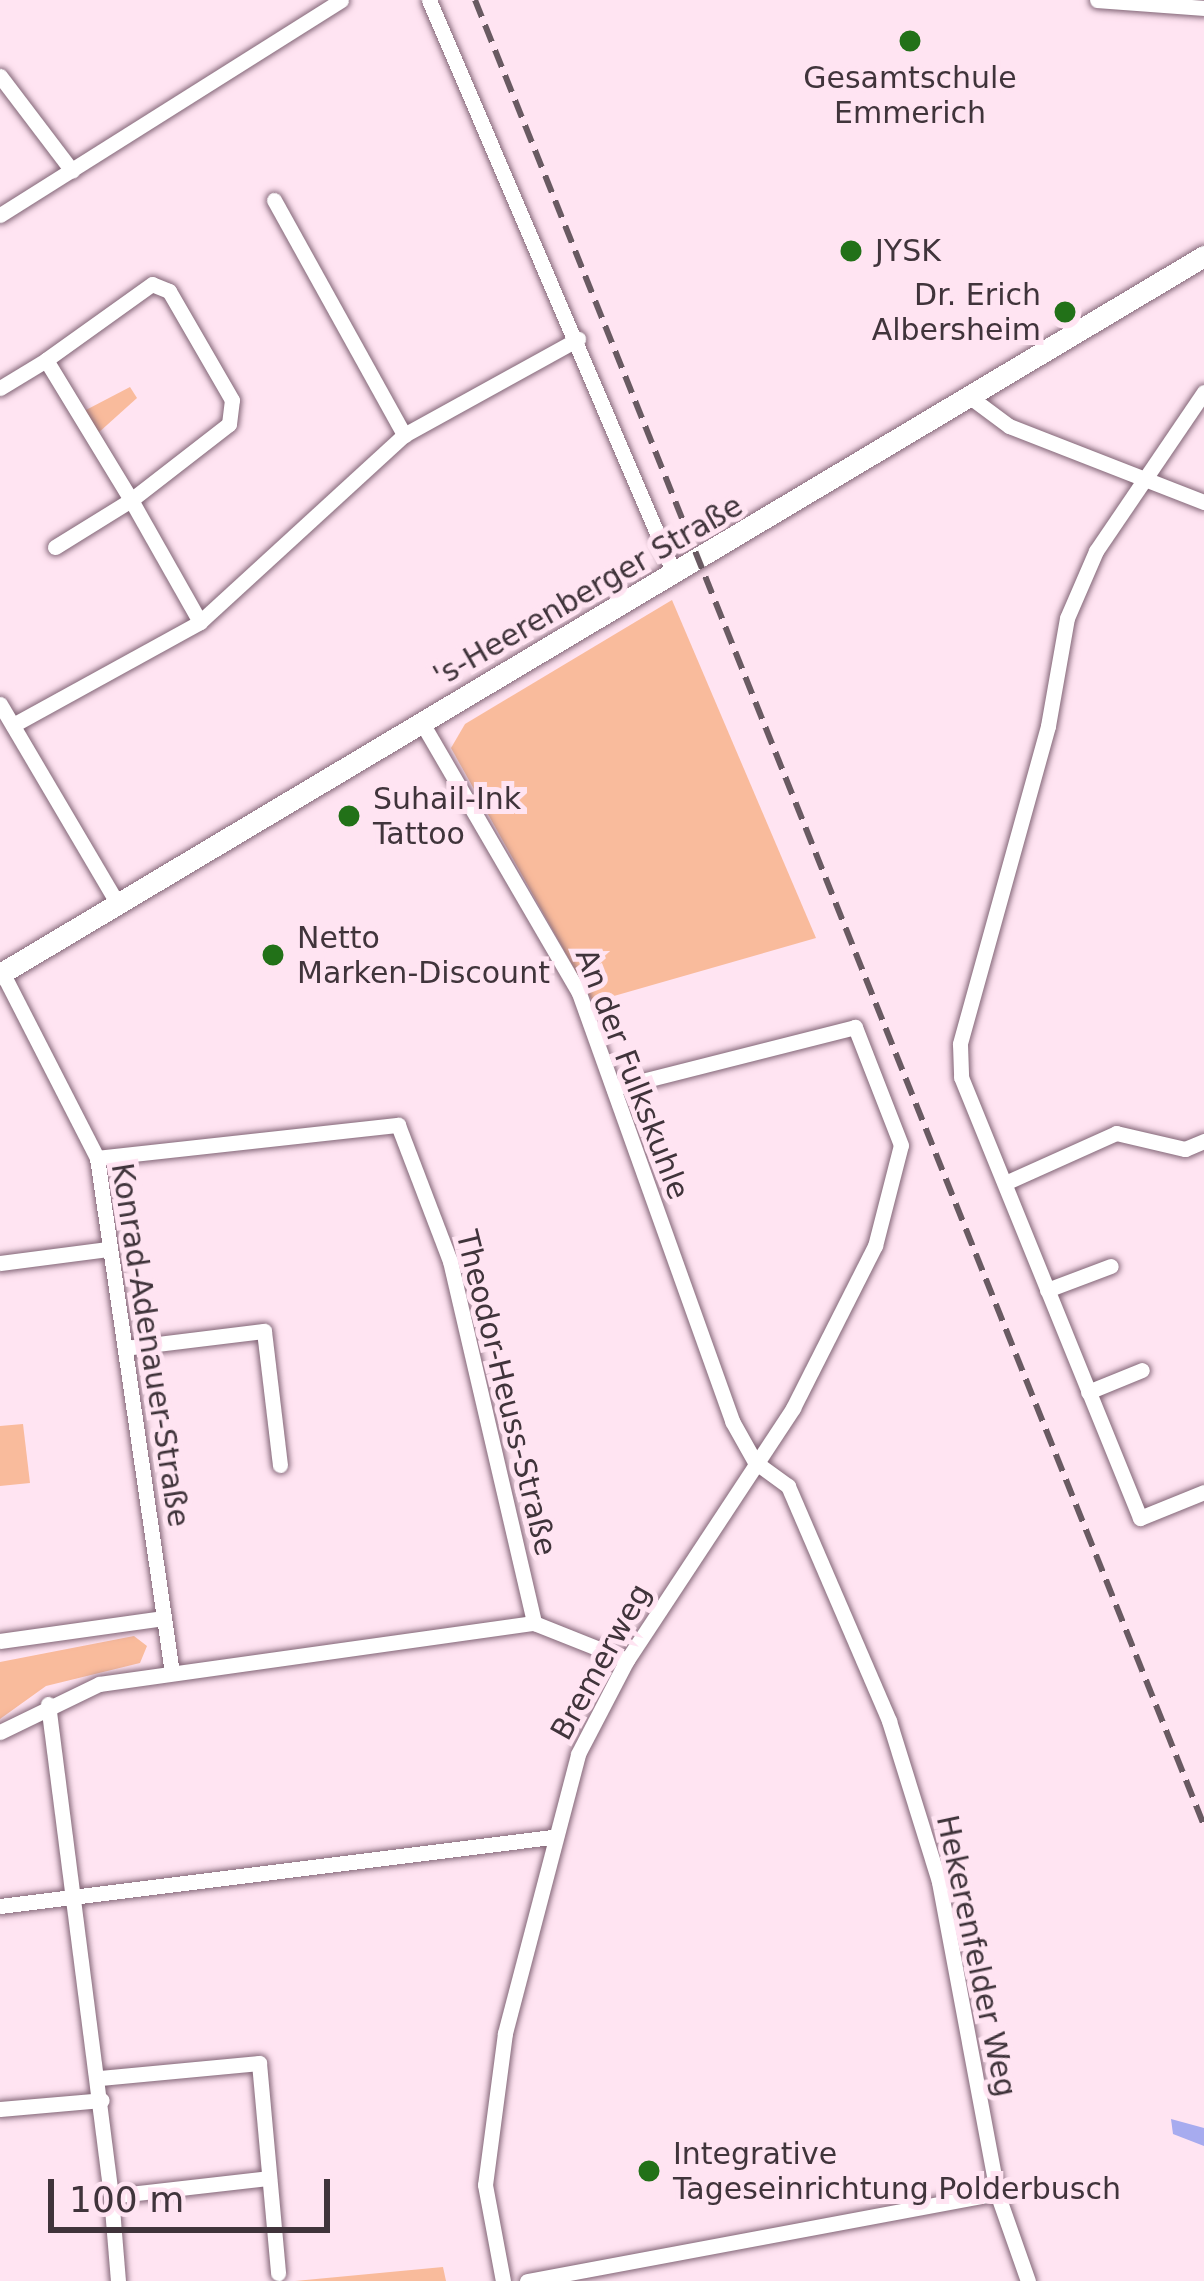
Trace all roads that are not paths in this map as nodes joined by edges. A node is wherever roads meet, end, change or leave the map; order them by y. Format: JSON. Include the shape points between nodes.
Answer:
{"nodes":[{"id":1,"x":341,"y":0,"type":"edge"},
{"id":2,"x":429,"y":0,"type":"edge"},
{"id":3,"x":1096,"y":0,"type":"edge"},
{"id":4,"x":1204,"y":8,"type":"edge"},
{"id":5,"x":0,"y":76,"type":"edge"},
{"id":6,"x":72,"y":171,"type":"junction"},
{"id":7,"x":274,"y":200,"type":"dead end"},
{"id":8,"x":0,"y":215,"type":"edge"},
{"id":9,"x":1204,"y":256,"type":"edge"},
{"id":10,"x":578,"y":339,"type":"junction"},
{"id":11,"x":46,"y":360,"type":"junction"},
{"id":12,"x":0,"y":388,"type":"edge"},
{"id":13,"x":1204,"y":392,"type":"edge"},
{"id":14,"x":974,"y":400,"type":"junction"},
{"id":15,"x":404,"y":435,"type":"junction"},
{"id":16,"x":1140,"y":481,"type":"junction"},
{"id":17,"x":131,"y":500,"type":"junction"},
{"id":18,"x":1204,"y":502,"type":"edge"},
{"id":19,"x":55,"y":548,"type":"dead end"},
{"id":20,"x":674,"y":573,"type":"junction"},
{"id":21,"x":200,"y":622,"type":"junction"},
{"id":22,"x":0,"y":704,"type":"edge"},
{"id":23,"x":422,"y":722,"type":"junction"},
{"id":24,"x":13,"y":725,"type":"junction"},
{"id":25,"x":117,"y":903,"type":"junction"},
{"id":26,"x":1,"y":973,"type":"edge"},
{"id":27,"x":614,"y":1088,"type":"junction"},
{"id":28,"x":1204,"y":1142,"type":"edge"},
{"id":29,"x":97,"y":1158,"type":"junction"},
{"id":30,"x":1005,"y":1183,"type":"junction"},
{"id":31,"x":108,"y":1249,"type":"junction"},
{"id":32,"x":0,"y":1263,"type":"edge"},
{"id":33,"x":1111,"y":1266,"type":"dead end"},
{"id":34,"x":1047,"y":1291,"type":"junction"},
{"id":35,"x":125,"y":1348,"type":"junction"},
{"id":36,"x":1142,"y":1370,"type":"dead end"},
{"id":37,"x":1088,"y":1392,"type":"junction"},
{"id":38,"x":755,"y":1462,"type":"junction"},
{"id":39,"x":280,"y":1465,"type":"dead end"},
{"id":40,"x":1204,"y":1492,"type":"edge"},
{"id":41,"x":163,"y":1618,"type":"junction"},
{"id":42,"x":533,"y":1623,"type":"junction"},
{"id":43,"x":0,"y":1641,"type":"edge"},
{"id":44,"x":627,"y":1660,"type":"junction"},
{"id":45,"x":172,"y":1673,"type":"junction"},
{"id":46,"x":48,"y":1704,"type":"junction"},
{"id":47,"x":0,"y":1732,"type":"edge"},
{"id":48,"x":552,"y":1837,"type":"junction"},
{"id":49,"x":78,"y":1893,"type":"junction"},
{"id":50,"x":0,"y":1906,"type":"edge"},
{"id":51,"x":100,"y":2078,"type":"junction"},
{"id":52,"x":102,"y":2100,"type":"junction"},
{"id":53,"x":0,"y":2109,"type":"edge"},
{"id":54,"x":269,"y":2177,"type":"junction"},
{"id":55,"x":997,"y":2193,"type":"junction"},
{"id":56,"x":111,"y":2196,"type":"junction"},
{"id":57,"x":278,"y":2272,"type":"dead end"},
{"id":58,"x":118,"y":2281,"type":"edge"},
{"id":59,"x":503,"y":2281,"type":"edge"},
{"id":60,"x":527,"y":2281,"type":"edge"},
{"id":61,"x":1028,"y":2281,"type":"edge"}],
"edges":[{"from":1,"to":6,"type":"street"},
{"from":2,"to":10,"type":"street"},
{"from":3,"to":4,"type":"street"},
{"from":5,"to":6,"type":"street"},
{"from":6,"to":8,"type":"street"},
{"from":7,"to":15,"type":"street"},
{"from":9,"to":14,"type":"street","name":"'s-Heerenberger Straße"},
{"from":10,"to":15,"type":"street"},
{"from":10,"to":20,"type":"street"},
{"from":11,"to":12,"type":"street"},
{"from":11,"to":17,"type":"street"},
{"from":11,"to":17,"type":"street","via":[[152,284],[169,291],[232,400],[229,424]]},
{"from":13,"to":16,"type":"street"},
{"from":14,"to":16,"type":"street"},
{"from":14,"to":20,"type":"street","name":"'s-Heerenberger Straße"},
{"from":15,"to":21,"type":"street"},
{"from":16,"to":18,"type":"street"},
{"from":16,"to":30,"type":"street","via":[[1067,617],[1048,726],[960,1044],[961,1077]]},
{"from":17,"to":19,"type":"street"},
{"from":17,"to":21,"type":"street"},
{"from":20,"to":23,"type":"street","name":"'s-Heerenberger Straße"},
{"from":21,"to":24,"type":"street"},
{"from":22,"to":24,"type":"street"},
{"from":23,"to":25,"type":"street","name":"'s-Heerenberger Straße"},
{"from":23,"to":27,"type":"street","name":"An der Fulkskuhle","via":[[579,993]]},
{"from":24,"to":25,"type":"street"},
{"from":25,"to":26,"type":"street","name":"'s-Heerenberger Straße"},
{"from":26,"to":29,"type":"street","name":"Konrad-Adenauer-Straße"},
{"from":27,"to":38,"type":"street","name":"An der Fulkskuhle"},
{"from":27,"to":38,"type":"street","name":"Bremerweg","via":[[855,1027],[893,1118],[902,1145],[875,1246]]},
{"from":28,"to":30,"type":"street","via":[[1185,1149],[1116,1133]]},
{"from":29,"to":31,"type":"street","name":"Konrad-Adenauer-Straße"},
{"from":29,"to":42,"type":"street","name":"Theodor-Heuss-Straße","via":[[398,1125],[451,1261]]},
{"from":30,"to":34,"type":"street"},
{"from":31,"to":32,"type":"street"},
{"from":31,"to":35,"type":"street","name":"Konrad-Adenauer-Straße"},
{"from":33,"to":34,"type":"street"},
{"from":34,"to":37,"type":"street"},
{"from":35,"to":39,"type":"street","via":[[264,1331]]},
{"from":35,"to":41,"type":"street","name":"Konrad-Adenauer-Straße"},
{"from":36,"to":37,"type":"street"},
{"from":37,"to":40,"type":"street","via":[[1140,1518]]},
{"from":38,"to":44,"type":"street","name":"Bremerweg"},
{"from":38,"to":55,"type":"street","name":"Hekerenfelder Weg","via":[[788,1486],[909,1780]]},
{"from":41,"to":43,"type":"street"},
{"from":41,"to":45,"type":"street","name":"Konrad-Adenauer-Straße"},
{"from":42,"to":44,"type":"street"},
{"from":42,"to":45,"type":"street"},
{"from":44,"to":48,"type":"street","name":"Bremerweg"},
{"from":45,"to":46,"type":"street"},
{"from":46,"to":47,"type":"street"},
{"from":46,"to":49,"type":"street"},
{"from":48,"to":49,"type":"street"},
{"from":48,"to":59,"type":"street","name":"Bremerweg","via":[[505,2033],[485,2185]]},
{"from":49,"to":50,"type":"street"},
{"from":49,"to":51,"type":"street"},
{"from":51,"to":52,"type":"street"},
{"from":51,"to":54,"type":"street","via":[[259,2063]]},
{"from":52,"to":53,"type":"street"},
{"from":52,"to":56,"type":"street"},
{"from":54,"to":56,"type":"street"},
{"from":54,"to":57,"type":"street"},
{"from":55,"to":60,"type":"street"},
{"from":55,"to":61,"type":"street","name":"Hekerenfelder Weg"},
{"from":56,"to":58,"type":"street"}]}
